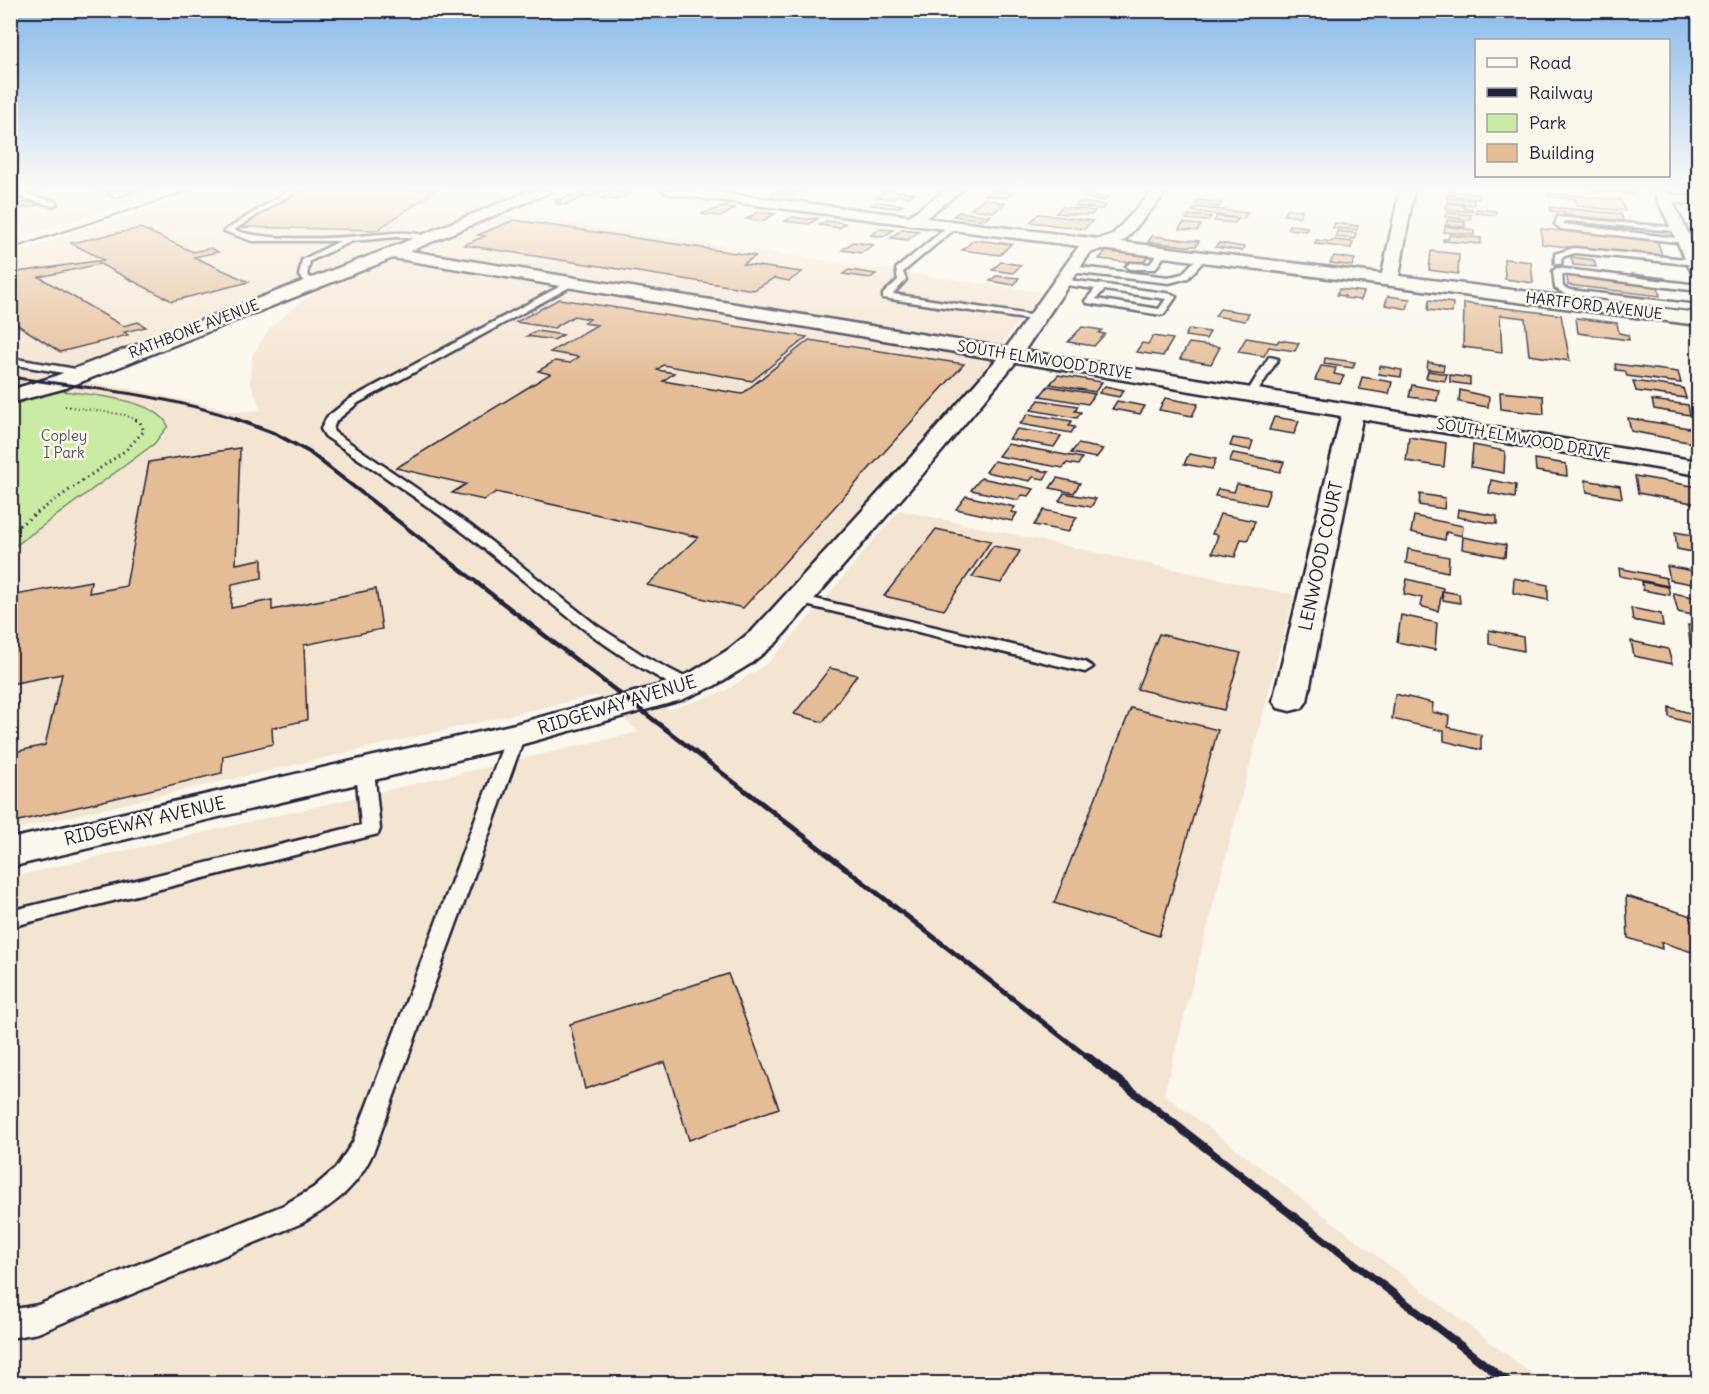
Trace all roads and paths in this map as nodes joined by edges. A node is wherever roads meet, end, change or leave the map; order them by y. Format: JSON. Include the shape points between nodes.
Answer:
{"nodes":[{"id":1,"x":316,"y":255,"type":"edge"},
{"id":2,"x":386,"y":255,"type":"edge"},
{"id":3,"x":403,"y":255,"type":"edge"},
{"id":4,"x":918,"y":255,"type":"edge"},
{"id":5,"x":1081,"y":255,"type":"edge"},
{"id":6,"x":1162,"y":255,"type":"edge"},
{"id":7,"x":1194,"y":255,"type":"edge"},
{"id":8,"x":1394,"y":255,"type":"edge"},
{"id":9,"x":1561,"y":255,"type":"edge"},
{"id":10,"x":1602,"y":255,"type":"edge"},
{"id":11,"x":1203,"y":256,"type":"junction"},
{"id":12,"x":1118,"y":264,"type":"dead end"},
{"id":13,"x":1697,"y":264,"type":"edge"},
{"id":14,"x":1074,"y":267,"type":"junction"},
{"id":15,"x":1557,"y":267,"type":"junction"},
{"id":16,"x":1389,"y":280,"type":"junction"},
{"id":17,"x":313,"y":283,"type":"junction"},
{"id":18,"x":573,"y":283,"type":"junction"},
{"id":19,"x":1102,"y":287,"type":"junction"},
{"id":20,"x":1698,"y":288,"type":"edge"},
{"id":21,"x":1698,"y":308,"type":"edge"},
{"id":22,"x":1036,"y":319,"type":"junction"},
{"id":23,"x":1698,"y":319,"type":"edge"},
{"id":24,"x":1011,"y":355,"type":"junction"},
{"id":25,"x":1273,"y":359,"type":"dead end"},
{"id":26,"x":10,"y":361,"type":"edge"},
{"id":27,"x":82,"y":373,"type":"junction"},
{"id":28,"x":1251,"y":393,"type":"junction"},
{"id":29,"x":19,"y":395,"type":"edge"},
{"id":30,"x":1353,"y":410,"type":"junction"},
{"id":31,"x":1698,"y":468,"type":"edge"},
{"id":32,"x":10,"y":532,"type":"edge"},
{"id":33,"x":798,"y":599,"type":"junction"},
{"id":34,"x":1085,"y":667,"type":"dead end"},
{"id":35,"x":688,"y":686,"type":"junction"},
{"id":36,"x":1290,"y":701,"type":"dead end"},
{"id":37,"x":516,"y":735,"type":"junction"},
{"id":38,"x":365,"y":770,"type":"junction"},
{"id":39,"x":10,"y":853,"type":"edge"},
{"id":40,"x":10,"y":919,"type":"edge"},
{"id":41,"x":10,"y":1324,"type":"edge"}],
"edges":[{"from":1,"to":17,"type":"lane","via":[[306,260],[303,276]]},
{"from":2,"to":17,"type":"street","name":"RATHBONE AVENUE"},
{"from":3,"to":18,"type":"street","name":"SOUTH ELMWOOD DRIVE"},
{"from":4,"to":22,"type":"lane","via":[[899,271],[902,280],[886,296]]},
{"from":5,"to":14,"type":"street","name":"RIDGEWAY AVENUE"},
{"from":6,"to":12,"type":"lane","via":[[1152,267]]},
{"from":7,"to":11,"type":"street","name":"HARTFORD AVENUE"},
{"from":8,"to":16,"type":"street"},
{"from":9,"to":15,"type":"lane"},
{"from":10,"to":13,"type":"lane"},
{"from":11,"to":14,"type":"lane","via":[[1185,276],[1168,279]]},
{"from":11,"to":16,"type":"street","name":"HARTFORD AVENUE"},
{"from":14,"to":19,"type":"lane"},
{"from":14,"to":22,"type":"street","name":"RIDGEWAY AVENUE"},
{"from":15,"to":20,"type":"lane"},
{"from":15,"to":21,"type":"lane","via":[[1559,288],[1568,292]]},
{"from":16,"to":23,"type":"street","name":"HARTFORD AVENUE"},
{"from":17,"to":27,"type":"street","name":"RATHBONE AVENUE"},
{"from":18,"to":24,"type":"street","name":"SOUTH ELMWOOD DRIVE"},
{"from":18,"to":35,"type":"lane","via":[[354,401],[331,419],[327,429],[438,507],[561,606],[631,655]]},
{"from":19,"to":19,"type":"lane","via":[[1114,289],[1172,297],[1161,312],[1090,301]]},
{"from":22,"to":24,"type":"street","name":"RIDGEWAY AVENUE"},
{"from":24,"to":28,"type":"street","name":"SOUTH ELMWOOD DRIVE"},
{"from":24,"to":33,"type":"street","name":"RIDGEWAY AVENUE"},
{"from":25,"to":28,"type":"lane"},
{"from":26,"to":27,"type":"lane"},
{"from":27,"to":29,"type":"street","name":"RATHBONE AVENUE"},
{"from":28,"to":30,"type":"street","name":"SOUTH ELMWOOD DRIVE"},
{"from":29,"to":32,"type":"path","via":[[125,415],[140,422],[144,431],[126,450]]},
{"from":30,"to":31,"type":"street","name":"SOUTH ELMWOOD DRIVE"},
{"from":30,"to":36,"type":"street","name":"LENWOOD COURT"},
{"from":33,"to":34,"type":"lane"},
{"from":33,"to":35,"type":"street","name":"RIDGEWAY AVENUE","via":[[765,636],[739,657]]},
{"from":35,"to":37,"type":"street","name":"RIDGEWAY AVENUE"},
{"from":37,"to":38,"type":"street","name":"RIDGEWAY AVENUE"},
{"from":37,"to":41,"type":"lane","via":[[363,1148],[344,1178],[293,1214],[38,1319]]},
{"from":38,"to":39,"type":"street","name":"RIDGEWAY AVENUE"},
{"from":38,"to":40,"type":"lane","via":[[371,829]]}]}
